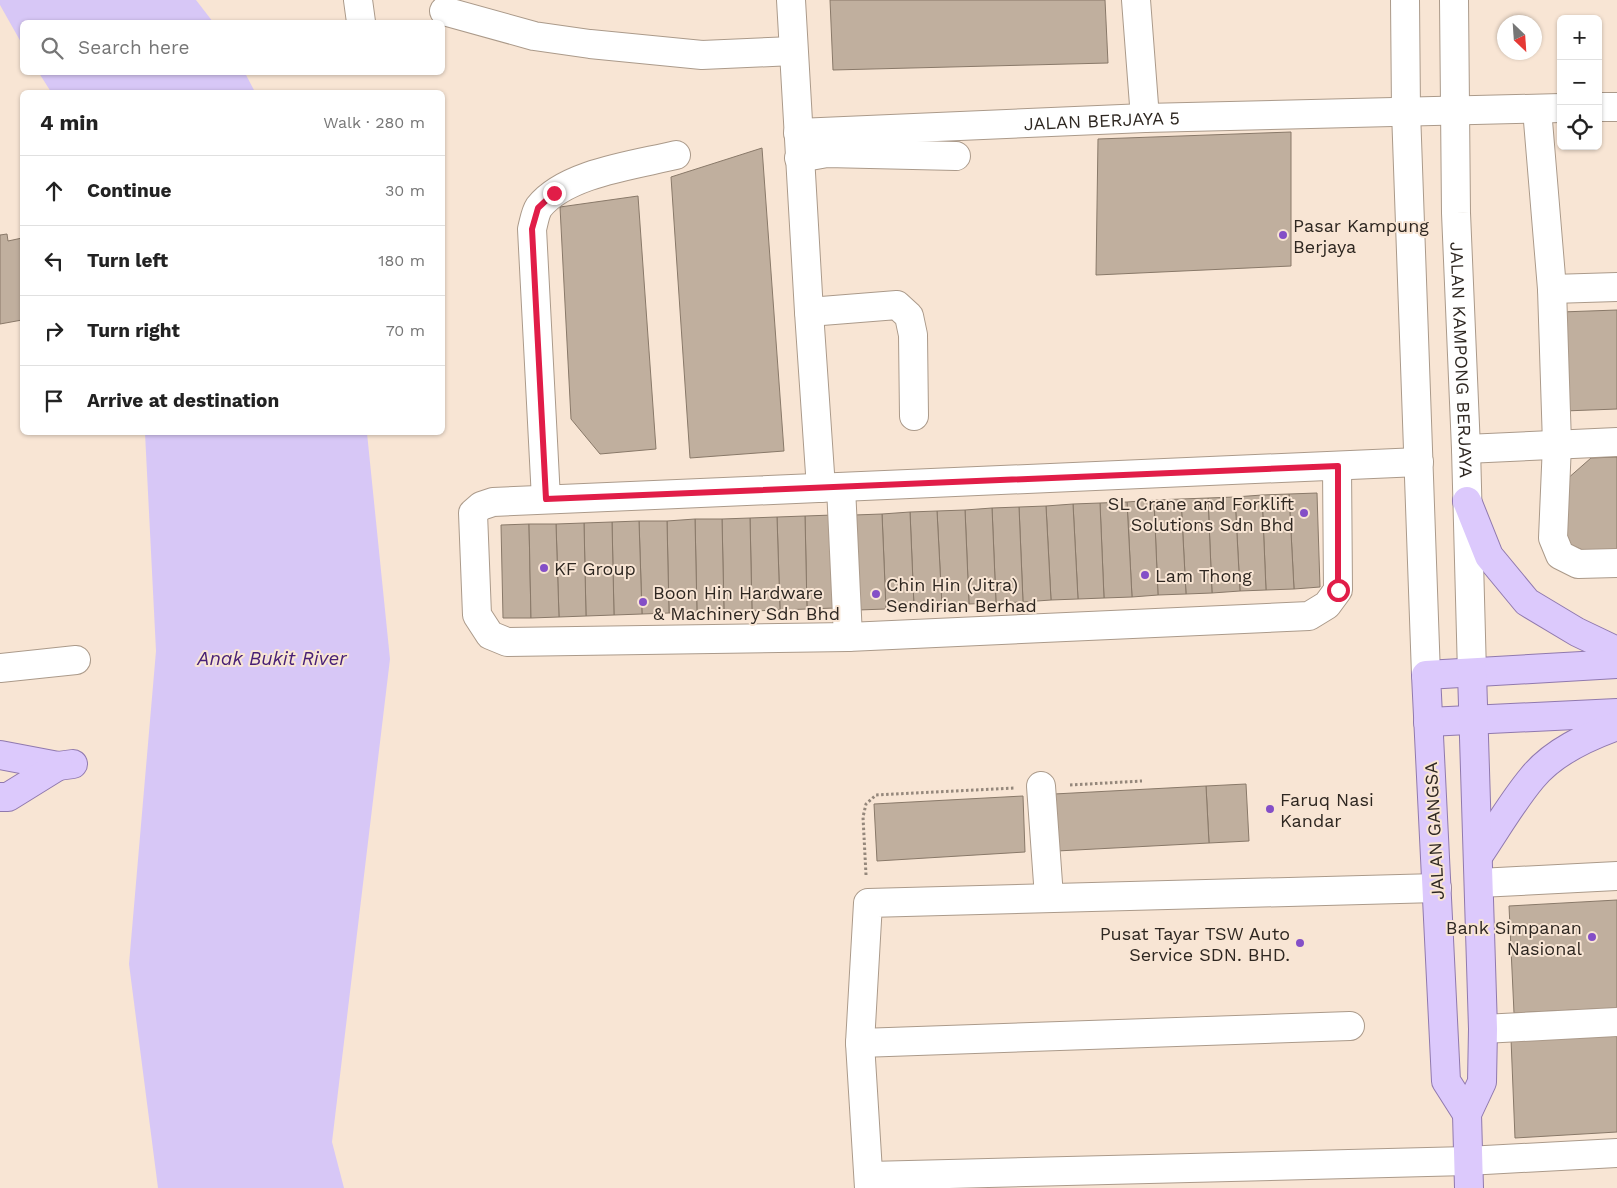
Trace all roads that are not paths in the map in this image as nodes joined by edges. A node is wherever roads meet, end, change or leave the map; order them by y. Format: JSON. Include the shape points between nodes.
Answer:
{"nodes":[{"id":1,"x":358,"y":0,"type":"edge"},
{"id":2,"x":791,"y":0,"type":"edge"},
{"id":3,"x":1136,"y":0,"type":"edge"},
{"id":4,"x":1405,"y":0,"type":"edge"},
{"id":5,"x":1454,"y":0,"type":"edge"},
{"id":6,"x":444,"y":12,"type":"dead end"},
{"id":7,"x":361,"y":20,"type":"edge"},
{"id":8,"x":793,"y":51,"type":"junction"},
{"id":9,"x":1602,"y":107,"type":"edge"},
{"id":10,"x":1617,"y":107,"type":"edge"},
{"id":11,"x":1549,"y":109,"type":"edge"},
{"id":12,"x":1455,"y":110,"type":"junction"},
{"id":13,"x":1406,"y":111,"type":"junction"},
{"id":14,"x":1145,"y":118,"type":"junction"},
{"id":15,"x":799,"y":146,"type":"junction"},
{"id":16,"x":676,"y":155,"type":"dead end"},
{"id":17,"x":956,"y":156,"type":"dead end"},
{"id":18,"x":1617,"y":286,"type":"edge"},
{"id":19,"x":1552,"y":289,"type":"junction"},
{"id":20,"x":809,"y":312,"type":"junction"},
{"id":21,"x":914,"y":416,"type":"dead end"},
{"id":22,"x":1617,"y":442,"type":"edge"},
{"id":23,"x":1557,"y":444,"type":"junction"},
{"id":24,"x":1466,"y":449,"type":"junction"},
{"id":25,"x":1419,"y":462,"type":"junction"},
{"id":26,"x":1338,"y":466,"type":"junction"},
{"id":27,"x":831,"y":487,"type":"junction"},
{"id":28,"x":546,"y":499,"type":"junction"},
{"id":29,"x":1468,"y":501,"type":"junction"},
{"id":30,"x":1617,"y":563,"type":"edge"},
{"id":31,"x":848,"y":637,"type":"junction"},
{"id":32,"x":1617,"y":651,"type":"edge"},
{"id":33,"x":76,"y":660,"type":"dead end"},
{"id":34,"x":1617,"y":664,"type":"edge"},
{"id":35,"x":0,"y":668,"type":"edge"},
{"id":36,"x":1472,"y":673,"type":"junction"},
{"id":37,"x":1426,"y":675,"type":"junction"},
{"id":38,"x":1617,"y":713,"type":"edge"},
{"id":39,"x":1473,"y":720,"type":"junction"},
{"id":40,"x":1428,"y":722,"type":"junction"},
{"id":41,"x":1617,"y":726,"type":"edge"},
{"id":42,"x":0,"y":755,"type":"edge"},
{"id":43,"x":1041,"y":786,"type":"road end"},
{"id":44,"x":0,"y":797,"type":"edge"},
{"id":45,"x":1478,"y":855,"type":"junction"},
{"id":46,"x":1617,"y":876,"type":"edge"},
{"id":47,"x":1479,"y":883,"type":"junction"},
{"id":48,"x":1436,"y":888,"type":"junction"},
{"id":49,"x":1049,"y":898,"type":"junction"},
{"id":50,"x":1617,"y":1022,"type":"edge"},
{"id":51,"x":1350,"y":1026,"type":"dead end"},
{"id":52,"x":1483,"y":1028,"type":"junction"},
{"id":53,"x":860,"y":1043,"type":"junction"},
{"id":54,"x":1467,"y":1114,"type":"junction"},
{"id":55,"x":1617,"y":1153,"type":"edge"},
{"id":56,"x":1467,"y":1161,"type":"junction"},
{"id":57,"x":869,"y":1182,"type":"edge"},
{"id":58,"x":1468,"y":1188,"type":"edge"}],
"edges":[{"from":1,"to":7,"type":"street"},
{"from":2,"to":8,"type":"street"},
{"from":3,"to":14,"type":"street"},
{"from":4,"to":13,"type":"street"},
{"from":5,"to":12,"type":"street","name":"JALAN KAMPONG BERJAYA"},
{"from":6,"to":8,"type":"street","via":[[534,36],[590,44],[702,55]]},
{"from":8,"to":15,"type":"street"},
{"from":9,"to":10,"type":"street"},
{"from":11,"to":12,"type":"street","name":"JALAN BERJAYA 5"},
{"from":11,"to":19,"type":"street"},
{"from":12,"to":13,"type":"street","name":"JALAN BERJAYA 5"},
{"from":12,"to":24,"type":"street","name":"JALAN KAMPONG BERJAYA"},
{"from":13,"to":14,"type":"street","name":"JALAN BERJAYA 5"},
{"from":13,"to":25,"type":"street"},
{"from":14,"to":15,"type":"street","name":"JALAN BERJAYA 5"},
{"from":15,"to":17,"type":"street","via":[[828,153]]},
{"from":15,"to":20,"type":"street"},
{"from":16,"to":28,"type":"street","via":[[577,180],[554,193],[538,208],[532,229]]},
{"from":18,"to":19,"type":"street"},
{"from":19,"to":23,"type":"street"},
{"from":20,"to":21,"type":"street","via":[[897,305],[909,316],[913,335]]},
{"from":20,"to":27,"type":"street"},
{"from":22,"to":23,"type":"street"},
{"from":23,"to":24,"type":"street"},
{"from":23,"to":30,"type":"street","via":[[1553,538],[1560,555],[1578,564]]},
{"from":24,"to":29,"type":"street","name":"JALAN KAMPONG BERJAYA"},
{"from":25,"to":26,"type":"street"},
{"from":25,"to":37,"type":"street"},
{"from":26,"to":27,"type":"street"},
{"from":26,"to":31,"type":"street","via":[[1338,590],[1327,605],[1309,616]]},
{"from":27,"to":28,"type":"street"},
{"from":27,"to":31,"type":"street"},
{"from":28,"to":31,"type":"street","via":[[493,502],[473,513],[478,615],[490,635],[506,642]]},
{"from":29,"to":32,"type":"main road","via":[[1489,556],[1527,602]]},
{"from":29,"to":36,"type":"street","name":"JALAN KAMPONG BERJAYA"},
{"from":33,"to":35,"type":"street"},
{"from":34,"to":36,"type":"main road"},
{"from":36,"to":37,"type":"main road"},
{"from":36,"to":39,"type":"main road","name":"JALAN KAMPONG BERJAYA"},
{"from":37,"to":40,"type":"main road","name":"JALAN GANGSA"},
{"from":38,"to":39,"type":"main road"},
{"from":39,"to":40,"type":"main road"},
{"from":39,"to":45,"type":"main road"},
{"from":40,"to":48,"type":"main road","name":"JALAN GANGSA"},
{"from":41,"to":45,"type":"main road","via":[[1559,753],[1532,777]]},
{"from":42,"to":44,"type":"main road","via":[[65,765],[8,796]]},
{"from":43,"to":49,"type":"street"},
{"from":45,"to":47,"type":"main road"},
{"from":46,"to":47,"type":"street"},
{"from":47,"to":52,"type":"main road"},
{"from":48,"to":49,"type":"street"},
{"from":48,"to":54,"type":"main road","name":"JALAN GANGSA","via":[[1446,1081]]},
{"from":49,"to":53,"type":"street","via":[[868,903]]},
{"from":50,"to":52,"type":"street"},
{"from":51,"to":53,"type":"street"},
{"from":52,"to":54,"type":"main road","via":[[1482,1082]]},
{"from":53,"to":57,"type":"street"},
{"from":54,"to":56,"type":"main road"},
{"from":55,"to":56,"type":"street"},
{"from":56,"to":57,"type":"street"},
{"from":56,"to":58,"type":"main road"}]}
